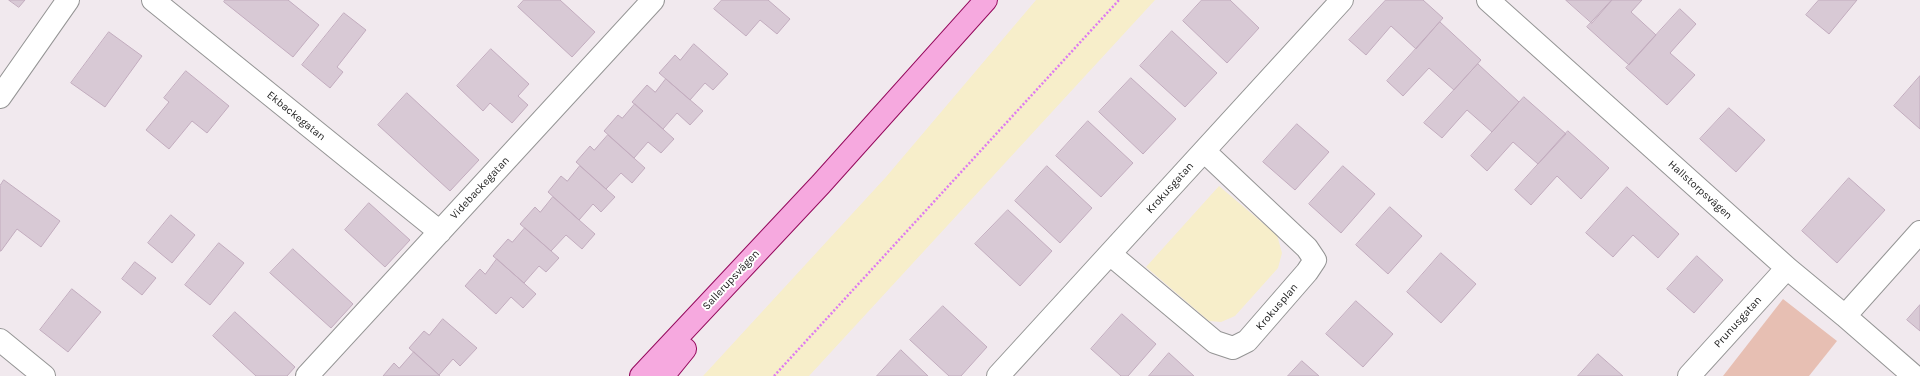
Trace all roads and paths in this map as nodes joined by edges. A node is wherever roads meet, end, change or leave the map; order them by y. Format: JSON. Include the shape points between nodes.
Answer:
{"nodes":[{"id":1,"x":68,"y":0,"type":"edge"},
{"id":2,"x":153,"y":0,"type":"edge"},
{"id":3,"x":654,"y":0,"type":"edge"},
{"id":4,"x":986,"y":0,"type":"edge"},
{"id":5,"x":1119,"y":0,"type":"edge"},
{"id":6,"x":1342,"y":0,"type":"edge"},
{"id":7,"x":1488,"y":0,"type":"edge"},
{"id":8,"x":0,"y":97,"type":"edge"},
{"id":9,"x":1204,"y":151,"type":"junction"},
{"id":10,"x":821,"y":184,"type":"junction"},
{"id":11,"x":440,"y":232,"type":"junction"},
{"id":12,"x":1920,"y":232,"type":"edge"},
{"id":13,"x":1110,"y":254,"type":"junction"},
{"id":14,"x":1787,"y":268,"type":"junction"},
{"id":15,"x":1846,"y":316,"type":"junction"},
{"id":16,"x":0,"y":340,"type":"edge"},
{"id":17,"x":44,"y":376,"type":"edge"},
{"id":18,"x":307,"y":376,"type":"edge"},
{"id":19,"x":641,"y":376,"type":"edge"},
{"id":20,"x":663,"y":376,"type":"edge"},
{"id":21,"x":774,"y":376,"type":"edge"},
{"id":22,"x":998,"y":376,"type":"edge"},
{"id":23,"x":1689,"y":376,"type":"edge"},
{"id":24,"x":1914,"y":376,"type":"edge"}],
"edges":[{"from":1,"to":8,"type":"street"},
{"from":2,"to":11,"type":"street","name":"Ekbackegatan"},
{"from":3,"to":11,"type":"street","name":"Videbackegatan"},
{"from":4,"to":10,"type":"main road","name":"Sallerupsvägen"},
{"from":5,"to":21,"type":"path"},
{"from":6,"to":9,"type":"street","name":"Krokusgatan"},
{"from":7,"to":14,"type":"street","name":"Hallstorpsvägen"},
{"from":9,"to":13,"type":"street","name":"Krokusgatan"},
{"from":9,"to":13,"type":"street","name":"Krokusplan","via":[[1307,248],[1315,260],[1247,341],[1233,348],[1215,342]]},
{"from":10,"to":19,"type":"main road","name":"Sallerupsvägen"},
{"from":10,"to":20,"type":"main road","name":"Sallerupsvägen"},
{"from":11,"to":18,"type":"street","name":"Videbackegatan"},
{"from":12,"to":15,"type":"street"},
{"from":13,"to":22,"type":"street","name":"Krokusgatan"},
{"from":14,"to":15,"type":"street","name":"Hallstorpsvägen"},
{"from":14,"to":23,"type":"street","name":"Prunusgatan"},
{"from":15,"to":24,"type":"street","name":"Hallstorpsvägen"},
{"from":16,"to":17,"type":"street"}]}
